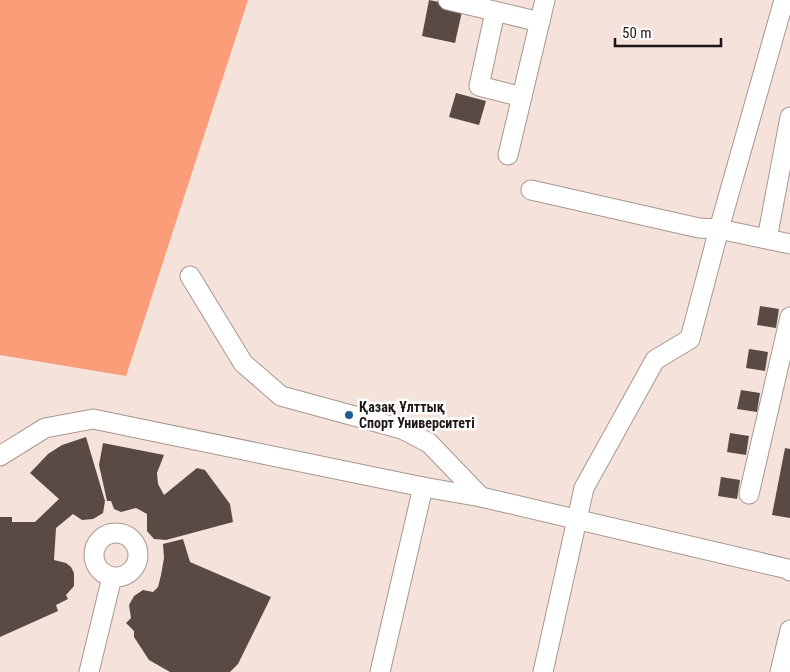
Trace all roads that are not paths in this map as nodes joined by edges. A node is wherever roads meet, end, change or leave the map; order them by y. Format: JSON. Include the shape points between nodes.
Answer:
{"nodes":[{"id":1,"x":448,"y":0,"type":"edge"},
{"id":2,"x":545,"y":0,"type":"edge"},
{"id":3,"x":785,"y":0,"type":"edge"},
{"id":4,"x":790,"y":3,"type":"edge"},
{"id":5,"x":495,"y":12,"type":"junction"},
{"id":6,"x":540,"y":22,"type":"junction"},
{"id":7,"x":522,"y":97,"type":"junction"},
{"id":8,"x":790,"y":117,"type":"edge"},
{"id":9,"x":508,"y":155,"type":"dead end"},
{"id":10,"x":531,"y":190,"type":"dead end"},
{"id":11,"x":719,"y":229,"type":"junction"},
{"id":12,"x":767,"y":238,"type":"junction"},
{"id":13,"x":790,"y":244,"type":"edge"},
{"id":14,"x":190,"y":276,"type":"dead end"},
{"id":15,"x":790,"y":316,"type":"edge"},
{"id":16,"x":0,"y":456,"type":"edge"},
{"id":17,"x":424,"y":487,"type":"junction"},
{"id":18,"x":749,"y":494,"type":"dead end"},
{"id":19,"x":481,"y":497,"type":"junction"},
{"id":20,"x":577,"y":519,"type":"junction"},
{"id":21,"x":790,"y":571,"type":"edge"},
{"id":22,"x":112,"y":577,"type":"dead end"},
{"id":23,"x":790,"y":630,"type":"edge"},
{"id":24,"x":89,"y":672,"type":"edge"},
{"id":25,"x":380,"y":672,"type":"edge"},
{"id":26,"x":543,"y":672,"type":"edge"},
{"id":27,"x":780,"y":672,"type":"edge"}],
"edges":[{"from":1,"to":5,"type":"lane"},
{"from":2,"to":6,"type":"lane"},
{"from":3,"to":4,"type":"lane"},
{"from":3,"to":11,"type":"lane"},
{"from":5,"to":6,"type":"lane"},
{"from":5,"to":7,"type":"lane","via":[[479,86]]},
{"from":6,"to":7,"type":"lane"},
{"from":7,"to":9,"type":"lane"},
{"from":8,"to":12,"type":"lane"},
{"from":10,"to":11,"type":"lane","via":[[700,228]]},
{"from":11,"to":12,"type":"lane"},
{"from":11,"to":20,"type":"lane","via":[[690,339],[655,360],[584,488]]},
{"from":12,"to":13,"type":"lane"},
{"from":14,"to":19,"type":"lane","via":[[243,363],[281,396],[402,428],[429,443]]},
{"from":15,"to":18,"type":"lane"},
{"from":16,"to":17,"type":"lane","via":[[45,428],[92,419]]},
{"from":17,"to":19,"type":"lane"},
{"from":17,"to":25,"type":"lane"},
{"from":19,"to":20,"type":"lane"},
{"from":20,"to":21,"type":"lane"},
{"from":20,"to":26,"type":"lane"},
{"from":22,"to":24,"type":"lane"},
{"from":23,"to":27,"type":"lane"}]}
